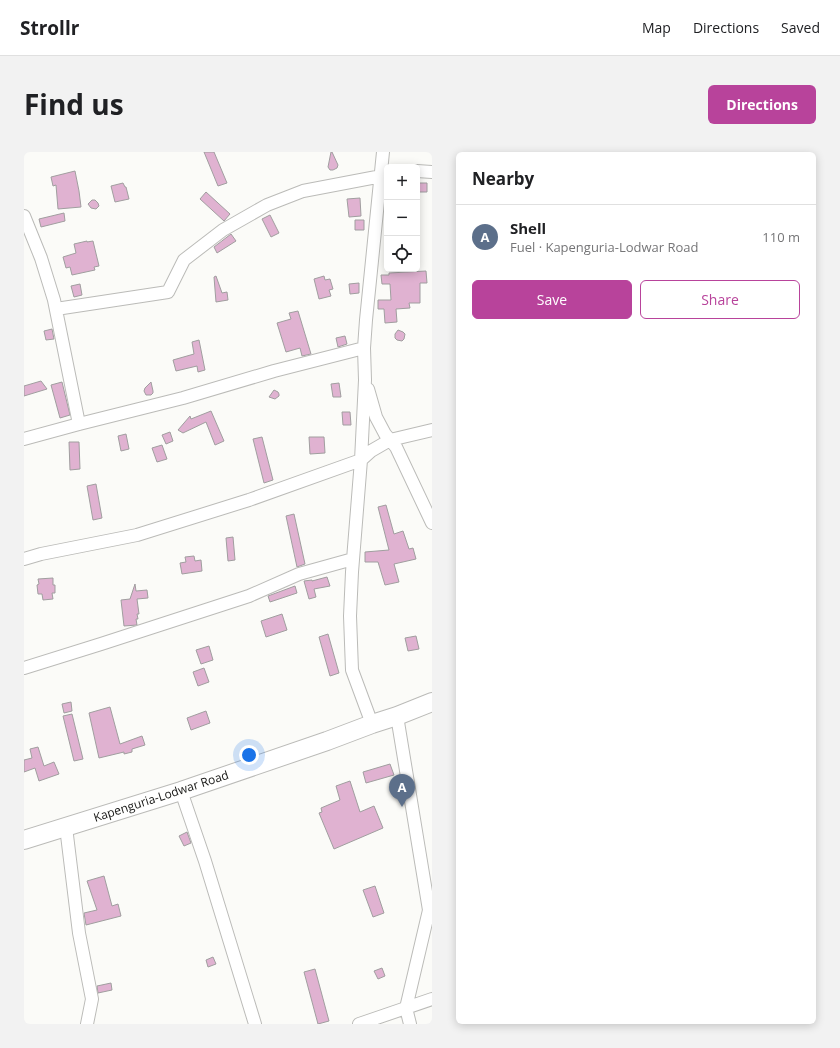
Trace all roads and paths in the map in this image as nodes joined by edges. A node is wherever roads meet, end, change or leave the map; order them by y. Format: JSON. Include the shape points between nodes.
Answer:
{"nodes":[{"id":1,"x":383,"y":152,"type":"edge"},
{"id":2,"x":420,"y":171,"type":"edge"},
{"id":3,"x":432,"y":172,"type":"edge"},
{"id":4,"x":384,"y":175,"type":"edge"},
{"id":5,"x":24,"y":216,"type":"edge"},
{"id":6,"x":56,"y":309,"type":"junction"},
{"id":7,"x":364,"y":348,"type":"junction"},
{"id":8,"x":365,"y":380,"type":"junction"},
{"id":9,"x":79,"y":424,"type":"junction"},
{"id":10,"x":432,"y":430,"type":"edge"},
{"id":11,"x":24,"y":439,"type":"edge"},
{"id":12,"x":390,"y":440,"type":"junction"},
{"id":13,"x":361,"y":460,"type":"junction"},
{"id":14,"x":432,"y":524,"type":"edge"},
{"id":15,"x":24,"y":559,"type":"edge"},
{"id":16,"x":353,"y":560,"type":"junction"},
{"id":17,"x":24,"y":668,"type":"edge"},
{"id":18,"x":432,"y":702,"type":"edge"},
{"id":19,"x":397,"y":716,"type":"junction"},
{"id":20,"x":372,"y":724,"type":"junction"},
{"id":21,"x":181,"y":791,"type":"junction"},
{"id":22,"x":66,"y":827,"type":"junction"},
{"id":23,"x":24,"y":840,"type":"edge"},
{"id":24,"x":432,"y":999,"type":"edge"},
{"id":25,"x":406,"y":1008,"type":"junction"},
{"id":26,"x":371,"y":1022,"type":"edge"},
{"id":27,"x":87,"y":1024,"type":"edge"},
{"id":28,"x":255,"y":1024,"type":"edge"},
{"id":29,"x":359,"y":1024,"type":"edge"},
{"id":30,"x":410,"y":1024,"type":"edge"}],
"edges":[{"from":1,"to":4,"type":"street"},
{"from":2,"to":3,"type":"street"},
{"from":4,"to":6,"type":"street","via":[[303,191],[267,205],[223,230],[184,260],[168,292]]},
{"from":4,"to":7,"type":"street","via":[[376,210]]},
{"from":5,"to":6,"type":"street","via":[[41,258]]},
{"from":6,"to":9,"type":"street"},
{"from":7,"to":8,"type":"street"},
{"from":7,"to":9,"type":"street"},
{"from":8,"to":12,"type":"street","via":[[376,417]]},
{"from":8,"to":13,"type":"street"},
{"from":9,"to":11,"type":"street"},
{"from":10,"to":12,"type":"street"},
{"from":12,"to":13,"type":"street"},
{"from":12,"to":14,"type":"street","via":[[396,447]]},
{"from":13,"to":15,"type":"street","via":[[249,500],[137,534]]},
{"from":13,"to":16,"type":"street"},
{"from":16,"to":17,"type":"street","via":[[299,574],[248,596]]},
{"from":16,"to":20,"type":"street","via":[[350,616],[352,670]]},
{"from":18,"to":19,"type":"highway","name":"Kapenguria-Lodwar Road"},
{"from":19,"to":20,"type":"highway","name":"Kapenguria-Lodwar Road"},
{"from":19,"to":25,"type":"street","via":[[429,910]]},
{"from":20,"to":21,"type":"highway","name":"Kapenguria-Lodwar Road"},
{"from":21,"to":22,"type":"highway","name":"Kapenguria-Lodwar Road"},
{"from":21,"to":28,"type":"street"},
{"from":22,"to":23,"type":"highway","name":"Kapenguria-Lodwar Road"},
{"from":22,"to":27,"type":"street","via":[[79,933],[92,999]]},
{"from":24,"to":25,"type":"street"},
{"from":25,"to":26,"type":"street"},
{"from":25,"to":30,"type":"street"},
{"from":26,"to":29,"type":"street"}]}
